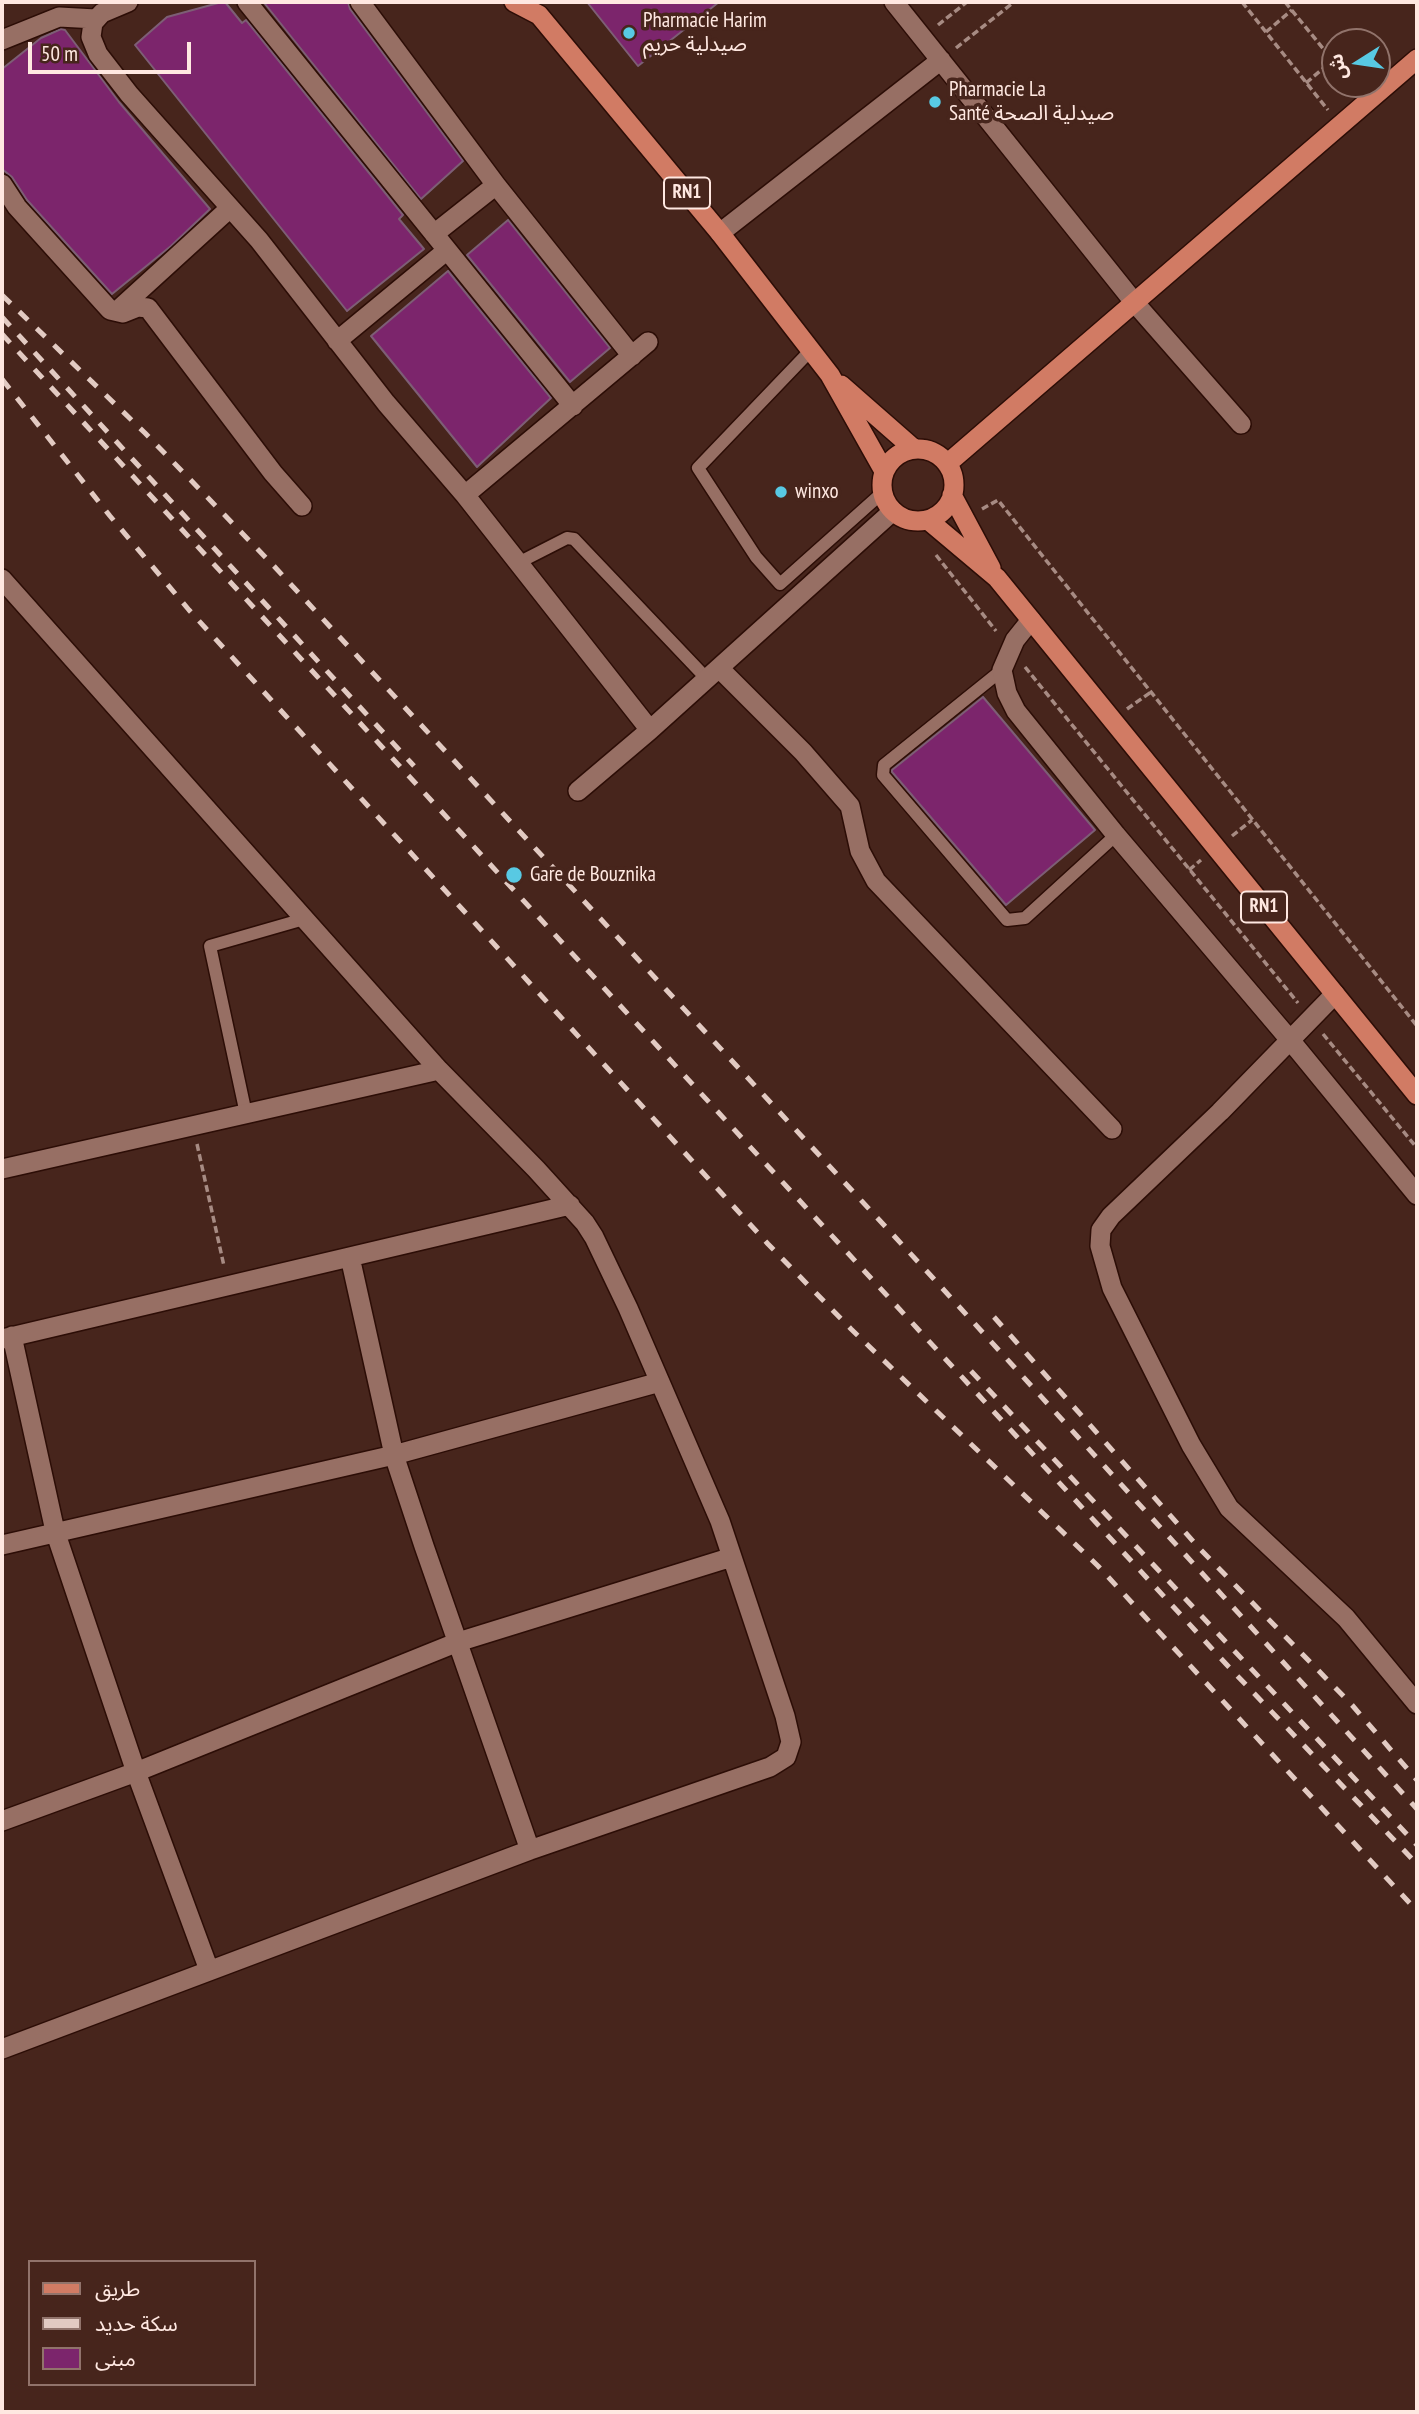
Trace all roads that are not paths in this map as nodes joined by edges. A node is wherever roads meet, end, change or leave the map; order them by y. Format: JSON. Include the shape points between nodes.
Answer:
{"nodes":[{"id":1,"x":128,"y":2,"type":"edge"},
{"id":2,"x":247,"y":2,"type":"edge"},
{"id":3,"x":360,"y":2,"type":"edge"},
{"id":4,"x":514,"y":2,"type":"edge"},
{"id":5,"x":894,"y":2,"type":"edge"},
{"id":6,"x":539,"y":8,"type":"edge"},
{"id":7,"x":96,"y":19,"type":"junction"},
{"id":8,"x":2,"y":40,"type":"edge"},
{"id":9,"x":1417,"y":59,"type":"edge"},
{"id":10,"x":941,"y":60,"type":"junction"},
{"id":11,"x":2,"y":184,"type":"edge"},
{"id":12,"x":496,"y":185,"type":"junction"},
{"id":13,"x":230,"y":208,"type":"junction"},
{"id":14,"x":720,"y":233,"type":"junction"},
{"id":15,"x":434,"y":234,"type":"junction"},
{"id":16,"x":446,"y":251,"type":"junction"},
{"id":17,"x":1134,"y":302,"type":"junction"},
{"id":18,"x":116,"y":312,"type":"junction"},
{"id":19,"x":337,"y":341,"type":"junction"},
{"id":20,"x":648,"y":342,"type":"dead end"},
{"id":21,"x":811,"y":350,"type":"junction"},
{"id":22,"x":632,"y":356,"type":"junction"},
{"id":23,"x":830,"y":375,"type":"junction"},
{"id":24,"x":573,"y":406,"type":"junction"},
{"id":25,"x":1241,"y":424,"type":"dead end"},
{"id":26,"x":914,"y":449,"type":"junction"},
{"id":27,"x":947,"y":464,"type":"junction"},
{"id":28,"x":884,"y":471,"type":"junction"},
{"id":29,"x":882,"y":492,"type":"junction"},
{"id":30,"x":465,"y":495,"type":"junction"},
{"id":31,"x":952,"y":495,"type":"junction"},
{"id":32,"x":302,"y":506,"type":"dead end"},
{"id":33,"x":893,"y":512,"type":"junction"},
{"id":34,"x":928,"y":520,"type":"junction"},
{"id":35,"x":518,"y":562,"type":"junction"},
{"id":36,"x":997,"y":578,"type":"junction"},
{"id":37,"x":2,"y":579,"type":"edge"},
{"id":38,"x":1031,"y":620,"type":"junction"},
{"id":39,"x":1002,"y":670,"type":"junction"},
{"id":40,"x":713,"y":674,"type":"junction"},
{"id":41,"x":650,"y":730,"type":"junction"},
{"id":42,"x":578,"y":791,"type":"dead end"},
{"id":43,"x":1116,"y":835,"type":"junction"},
{"id":44,"x":304,"y":919,"type":"junction"},
{"id":45,"x":1335,"y":994,"type":"junction"},
{"id":46,"x":1290,"y":1040,"type":"junction"},
{"id":47,"x":439,"y":1070,"type":"junction"},
{"id":48,"x":1417,"y":1095,"type":"edge"},
{"id":49,"x":246,"y":1114,"type":"junction"},
{"id":50,"x":1112,"y":1129,"type":"dead end"},
{"id":51,"x":2,"y":1169,"type":"edge"},
{"id":52,"x":1417,"y":1195,"type":"edge"},
{"id":53,"x":570,"y":1205,"type":"junction"},
{"id":54,"x":349,"y":1257,"type":"junction"},
{"id":55,"x":7,"y":1337,"type":"edge"},
{"id":56,"x":660,"y":1382,"type":"junction"},
{"id":57,"x":394,"y":1455,"type":"junction"},
{"id":58,"x":55,"y":1531,"type":"junction"},
{"id":59,"x":2,"y":1545,"type":"edge"},
{"id":60,"x":732,"y":1556,"type":"junction"},
{"id":61,"x":458,"y":1643,"type":"junction"},
{"id":62,"x":1417,"y":1704,"type":"edge"},
{"id":63,"x":136,"y":1772,"type":"junction"},
{"id":64,"x":2,"y":1821,"type":"edge"},
{"id":65,"x":530,"y":1850,"type":"junction"},
{"id":66,"x":209,"y":1970,"type":"junction"},
{"id":67,"x":2,"y":2049,"type":"edge"}],
"edges":[{"from":1,"to":7,"type":"street"},
{"from":2,"to":15,"type":"street"},
{"from":3,"to":12,"type":"street"},
{"from":4,"to":6,"type":"main road","number":"RN1"},
{"from":5,"to":10,"type":"street"},
{"from":6,"to":14,"type":"main road","number":"RN1"},
{"from":7,"to":8,"type":"street","via":[[59,17]]},
{"from":7,"to":13,"type":"street","via":[[90,32],[98,54]]},
{"from":9,"to":17,"type":"main road"},
{"from":10,"to":14,"type":"street"},
{"from":10,"to":17,"type":"street"},
{"from":11,"to":18,"type":"street","via":[[17,207]]},
{"from":12,"to":15,"type":"street"},
{"from":12,"to":22,"type":"street"},
{"from":13,"to":18,"type":"street"},
{"from":13,"to":19,"type":"street"},
{"from":14,"to":21,"type":"main road","number":"RN1"},
{"from":15,"to":16,"type":"street"},
{"from":16,"to":19,"type":"street"},
{"from":16,"to":24,"type":"street"},
{"from":17,"to":25,"type":"street"},
{"from":17,"to":27,"type":"main road"},
{"from":18,"to":32,"type":"street","via":[[148,308]]},
{"from":19,"to":30,"type":"street"},
{"from":20,"to":22,"type":"street"},
{"from":21,"to":23,"type":"main road","number":"RN1"},
{"from":21,"to":29,"type":"lane","via":[[698,468],[756,557],[780,584]]},
{"from":22,"to":24,"type":"street"},
{"from":23,"to":26,"type":"main road","number":"RN1"},
{"from":23,"to":28,"type":"main road","number":"RN1"},
{"from":24,"to":30,"type":"street"},
{"from":26,"to":27,"type":"main road","number":"RN1","via":[[938,455]]},
{"from":26,"to":28,"type":"main road","via":[[891,460]]},
{"from":27,"to":31,"type":"main road","number":"RN1","via":[[952,473]]},
{"from":28,"to":29,"type":"main road"},
{"from":29,"to":33,"type":"main road"},
{"from":30,"to":35,"type":"street"},
{"from":31,"to":34,"type":"main road","via":[[939,515]]},
{"from":31,"to":36,"type":"main road","number":"RN1"},
{"from":33,"to":34,"type":"main road","number":"RN1","via":[[909,520]]},
{"from":33,"to":40,"type":"street"},
{"from":34,"to":36,"type":"main road","number":"RN1"},
{"from":35,"to":40,"type":"lane","via":[[567,538],[574,539]]},
{"from":35,"to":41,"type":"street"},
{"from":36,"to":38,"type":"main road","number":"RN1"},
{"from":37,"to":44,"type":"street"},
{"from":38,"to":39,"type":"street","via":[[1010,649]]},
{"from":38,"to":45,"type":"main road","number":"RN1"},
{"from":39,"to":43,"type":"street","via":[[1016,711]]},
{"from":39,"to":43,"type":"lane","via":[[884,765],[883,775],[1007,920],[1025,918]]},
{"from":40,"to":41,"type":"street"},
{"from":40,"to":50,"type":"street","via":[[803,752],[850,806],[860,850],[876,881]]},
{"from":41,"to":42,"type":"street"},
{"from":43,"to":46,"type":"street"},
{"from":44,"to":47,"type":"street"},
{"from":44,"to":49,"type":"lane","via":[[210,946]]},
{"from":45,"to":46,"type":"street"},
{"from":45,"to":48,"type":"main road","number":"RN1"},
{"from":46,"to":52,"type":"street"},
{"from":46,"to":62,"type":"street","via":[[1105,1224],[1099,1236],[1102,1259],[1191,1445],[1229,1508],[1346,1618]]},
{"from":47,"to":49,"type":"street"},
{"from":47,"to":53,"type":"street"},
{"from":49,"to":51,"type":"street"},
{"from":53,"to":54,"type":"street"},
{"from":53,"to":56,"type":"street","via":[[594,1237]]},
{"from":54,"to":55,"type":"street"},
{"from":54,"to":57,"type":"street"},
{"from":55,"to":58,"type":"street"},
{"from":56,"to":57,"type":"street"},
{"from":56,"to":60,"type":"street"},
{"from":57,"to":58,"type":"street"},
{"from":57,"to":61,"type":"street"},
{"from":58,"to":59,"type":"street"},
{"from":58,"to":63,"type":"street"},
{"from":60,"to":61,"type":"street"},
{"from":60,"to":65,"type":"street","via":[[790,1732],[786,1757],[771,1767]]},
{"from":61,"to":63,"type":"street"},
{"from":61,"to":65,"type":"street"},
{"from":63,"to":64,"type":"street"},
{"from":63,"to":66,"type":"street"},
{"from":65,"to":66,"type":"street"},
{"from":66,"to":67,"type":"street"}]}
